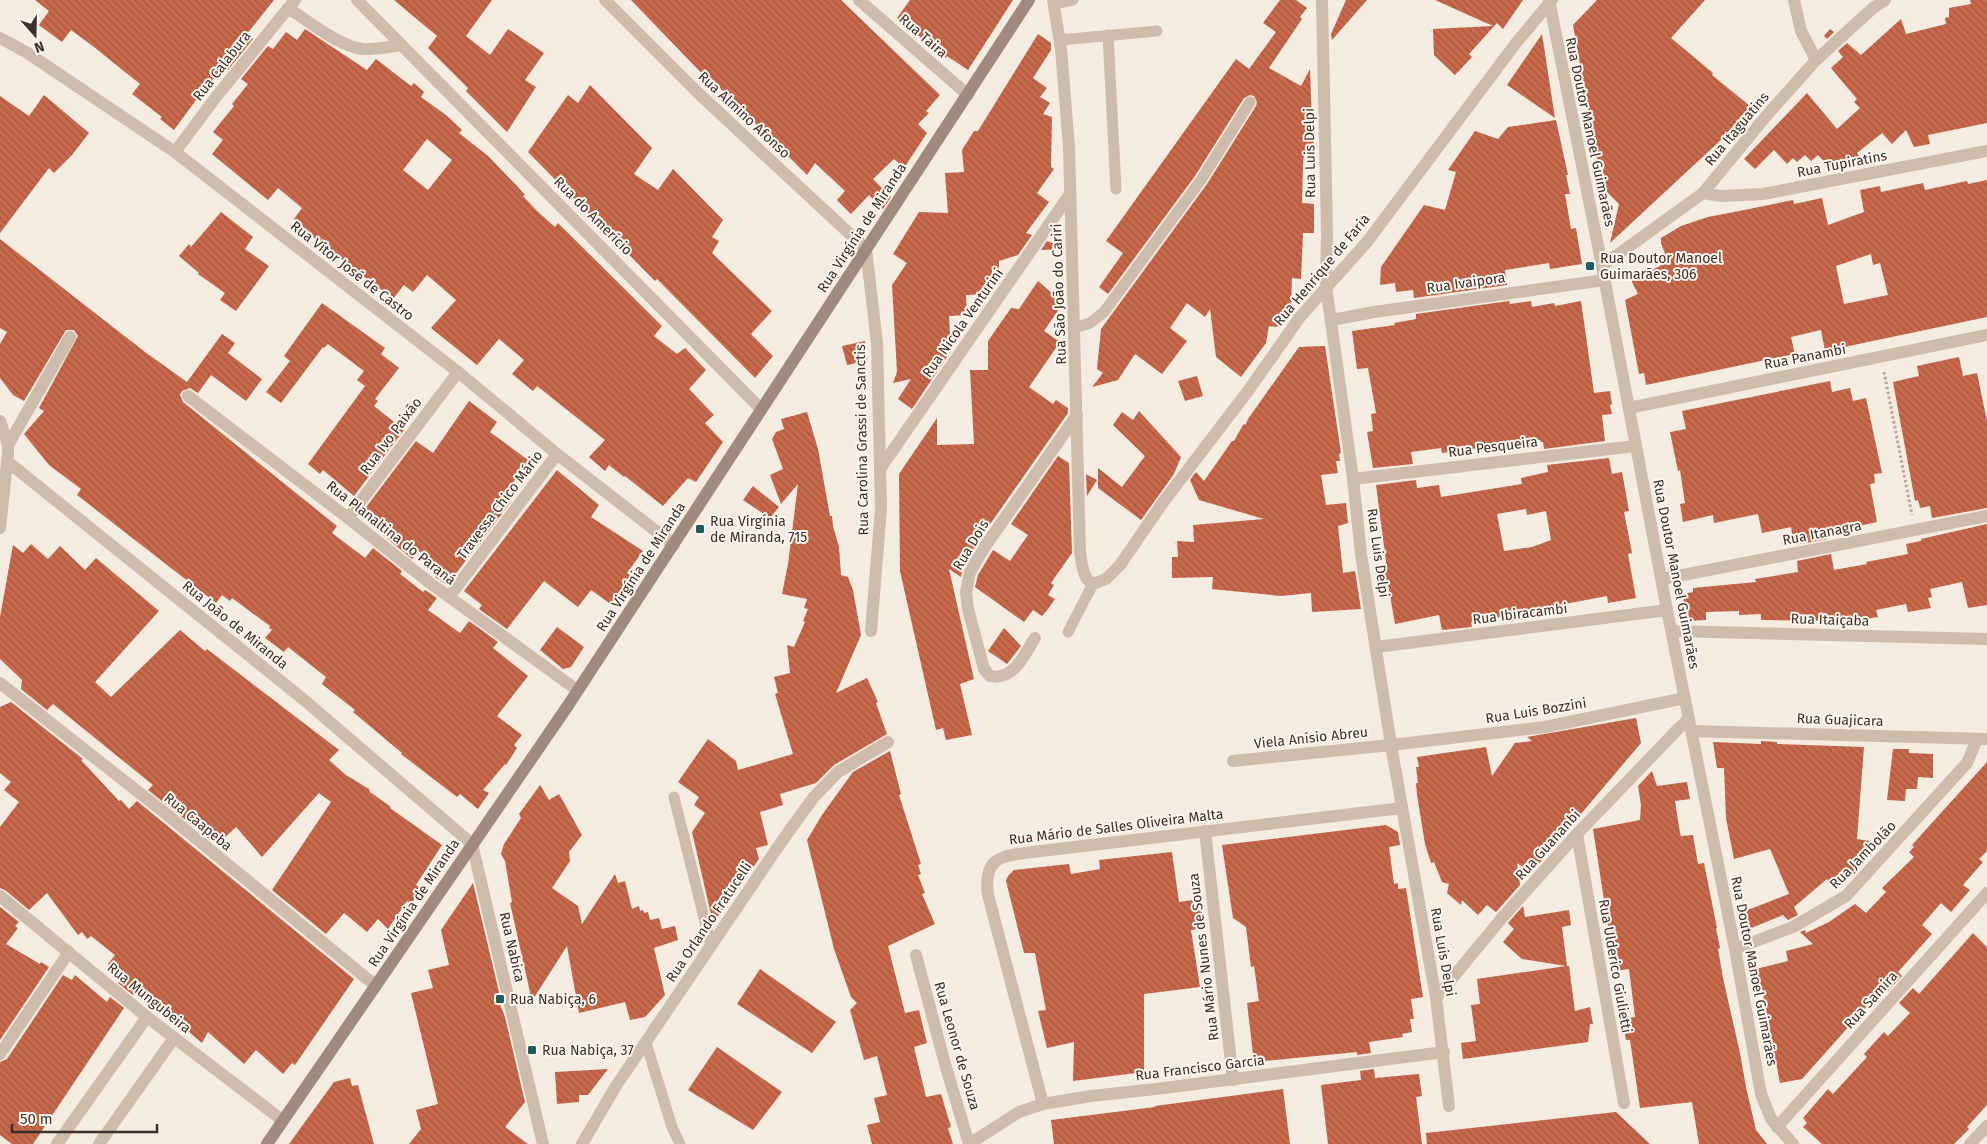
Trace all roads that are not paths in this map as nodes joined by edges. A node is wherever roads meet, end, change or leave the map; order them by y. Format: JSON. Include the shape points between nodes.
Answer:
{"nodes":[{"id":1,"x":357,"y":0,"type":"edge"},
{"id":2,"x":605,"y":0,"type":"edge"},
{"id":3,"x":859,"y":0,"type":"edge"},
{"id":4,"x":1029,"y":0,"type":"edge"},
{"id":5,"x":1073,"y":0,"type":"edge"},
{"id":6,"x":1322,"y":0,"type":"edge"},
{"id":7,"x":1794,"y":0,"type":"edge"},
{"id":8,"x":1885,"y":0,"type":"edge"},
{"id":9,"x":1550,"y":1,"type":"edge"},
{"id":10,"x":1054,"y":2,"type":"edge"},
{"id":11,"x":292,"y":4,"type":"edge"},
{"id":12,"x":1157,"y":31,"type":"dead end"},
{"id":13,"x":1108,"y":35,"type":"junction"},
{"id":14,"x":0,"y":38,"type":"edge"},
{"id":15,"x":1060,"y":40,"type":"junction"},
{"id":16,"x":401,"y":45,"type":"junction"},
{"id":17,"x":1816,"y":60,"type":"junction"},
{"id":18,"x":968,"y":95,"type":"junction"},
{"id":19,"x":1250,"y":102,"type":"dead end"},
{"id":20,"x":1987,"y":151,"type":"edge"},
{"id":21,"x":175,"y":152,"type":"junction"},
{"id":22,"x":1116,"y":190,"type":"dead end"},
{"id":23,"x":1703,"y":193,"type":"junction"},
{"id":24,"x":1070,"y":194,"type":"junction"},
{"id":25,"x":866,"y":249,"type":"junction"},
{"id":26,"x":1602,"y":266,"type":"junction"},
{"id":27,"x":1605,"y":280,"type":"junction"},
{"id":28,"x":1326,"y":286,"type":"junction"},
{"id":29,"x":1332,"y":320,"type":"junction"},
{"id":30,"x":1075,"y":328,"type":"junction"},
{"id":31,"x":1987,"y":335,"type":"edge"},
{"id":32,"x":70,"y":336,"type":"dead end"},
{"id":33,"x":458,"y":372,"type":"junction"},
{"id":34,"x":188,"y":396,"type":"dead end"},
{"id":35,"x":1629,"y":408,"type":"junction"},
{"id":36,"x":761,"y":409,"type":"junction"},
{"id":37,"x":1077,"y":415,"type":"junction"},
{"id":38,"x":0,"y":421,"type":"edge"},
{"id":39,"x":8,"y":445,"type":"junction"},
{"id":40,"x":1636,"y":446,"type":"junction"},
{"id":41,"x":557,"y":454,"type":"junction"},
{"id":42,"x":8,"y":462,"type":"junction"},
{"id":43,"x":880,"y":469,"type":"junction"},
{"id":44,"x":1353,"y":479,"type":"junction"},
{"id":45,"x":1987,"y":516,"type":"edge"},
{"id":46,"x":348,"y":518,"type":"junction"},
{"id":47,"x":0,"y":528,"type":"edge"},
{"id":48,"x":674,"y":545,"type":"junction"},
{"id":49,"x":1662,"y":579,"type":"junction"},
{"id":50,"x":1093,"y":584,"type":"junction"},
{"id":51,"x":449,"y":597,"type":"junction"},
{"id":52,"x":1668,"y":610,"type":"junction"},
{"id":53,"x":871,"y":631,"type":"dead end"},
{"id":54,"x":1672,"y":631,"type":"junction"},
{"id":55,"x":1068,"y":632,"type":"dead end"},
{"id":56,"x":1035,"y":638,"type":"dead end"},
{"id":57,"x":1987,"y":640,"type":"edge"},
{"id":58,"x":1376,"y":647,"type":"junction"},
{"id":59,"x":0,"y":683,"type":"edge"},
{"id":60,"x":578,"y":690,"type":"junction"},
{"id":61,"x":1685,"y":698,"type":"junction"},
{"id":62,"x":1691,"y":725,"type":"junction"},
{"id":63,"x":1982,"y":739,"type":"edge"},
{"id":64,"x":888,"y":742,"type":"dead end"},
{"id":65,"x":1391,"y":745,"type":"junction"},
{"id":66,"x":1233,"y":761,"type":"dead end"},
{"id":67,"x":674,"y":797,"type":"dead end"},
{"id":68,"x":1402,"y":808,"type":"junction"},
{"id":69,"x":1205,"y":830,"type":"junction"},
{"id":70,"x":1577,"y":834,"type":"junction"},
{"id":71,"x":472,"y":844,"type":"junction"},
{"id":72,"x":1987,"y":894,"type":"edge"},
{"id":73,"x":0,"y":896,"type":"edge"},
{"id":74,"x":710,"y":946,"type":"junction"},
{"id":75,"x":1735,"y":949,"type":"junction"},
{"id":76,"x":68,"y":952,"type":"junction"},
{"id":77,"x":916,"y":956,"type":"dead end"},
{"id":78,"x":376,"y":986,"type":"junction"},
{"id":79,"x":1436,"y":998,"type":"junction"},
{"id":80,"x":147,"y":1017,"type":"junction"},
{"id":81,"x":174,"y":1038,"type":"junction"},
{"id":82,"x":646,"y":1043,"type":"junction"},
{"id":83,"x":1444,"y":1052,"type":"junction"},
{"id":84,"x":0,"y":1054,"type":"edge"},
{"id":85,"x":1234,"y":1080,"type":"junction"},
{"id":86,"x":1624,"y":1103,"type":"dead end"},
{"id":87,"x":1043,"y":1104,"type":"junction"},
{"id":88,"x":1449,"y":1106,"type":"dead end"},
{"id":89,"x":282,"y":1120,"type":"junction"},
{"id":90,"x":1987,"y":1126,"type":"edge"},
{"id":91,"x":1777,"y":1127,"type":"junction"},
{"id":92,"x":58,"y":1144,"type":"edge"},
{"id":93,"x":99,"y":1144,"type":"edge"},
{"id":94,"x":267,"y":1144,"type":"edge"},
{"id":95,"x":544,"y":1144,"type":"edge"},
{"id":96,"x":582,"y":1144,"type":"edge"},
{"id":97,"x":680,"y":1144,"type":"edge"},
{"id":98,"x":969,"y":1144,"type":"edge"},
{"id":99,"x":1793,"y":1144,"type":"edge"},
{"id":100,"x":1970,"y":1144,"type":"edge"}],
"edges":[{"from":1,"to":16,"type":"street","name":"Rua do Amerício"},
{"from":2,"to":25,"type":"street","name":"Rua Almino Afonso","via":[[697,92]]},
{"from":3,"to":18,"type":"street","name":"Rua Taira"},
{"from":4,"to":18,"type":"street","name":"Rua Virgínia de Miranda"},
{"from":5,"to":10,"type":"lane"},
{"from":6,"to":28,"type":"street","name":"Rua Luis Delpi"},
{"from":7,"to":17,"type":"street","via":[[1801,31]]},
{"from":8,"to":17,"type":"street","name":"Rua Itaguatins"},
{"from":9,"to":26,"type":"street","name":"Rua Doutor Manoel Guimarães"},
{"from":9,"to":28,"type":"street","name":"Rua Henrique de Faria","via":[[1367,242]]},
{"from":10,"to":15,"type":"street","name":"Rua São João do Cariri"},
{"from":11,"to":16,"type":"street","via":[[315,26],[352,47],[371,49]]},
{"from":11,"to":21,"type":"street","name":"Rua Calabura"},
{"from":12,"to":13,"type":"lane"},
{"from":13,"to":15,"type":"lane"},
{"from":13,"to":22,"type":"lane"},
{"from":14,"to":21,"type":"street","name":"Rua Vítor José de Castro"},
{"from":15,"to":24,"type":"street","name":"Rua São João do Cariri"},
{"from":16,"to":36,"type":"street","name":"Rua do Amerício"},
{"from":17,"to":23,"type":"street","name":"Rua Itaguatins"},
{"from":18,"to":25,"type":"street","name":"Rua Virgínia de Miranda"},
{"from":19,"to":30,"type":"lane","via":[[1206,172],[1104,312],[1095,320]]},
{"from":20,"to":23,"type":"street","name":"Rua Tupiratins","via":[[1763,194],[1721,196]]},
{"from":21,"to":33,"type":"street","name":"Rua Vítor José de Castro"},
{"from":23,"to":26,"type":"street","name":"Rua Itaguatins"},
{"from":24,"to":30,"type":"street","name":"Rua São João do Cariri"},
{"from":24,"to":43,"type":"street","name":"Rua Nicola Venturini"},
{"from":25,"to":36,"type":"street","name":"Rua Virgínia de Miranda"},
{"from":25,"to":43,"type":"street","name":"Rua Carolina Grassi de Sanctis","via":[[877,343]]},
{"from":26,"to":27,"type":"street","name":"Rua Doutor Manoel Guimarães"},
{"from":27,"to":29,"type":"street","name":"Rua Ivaipora"},
{"from":27,"to":35,"type":"street","name":"Rua Doutor Manoel Guimarães"},
{"from":28,"to":29,"type":"street","name":"Rua Luis Delpi"},
{"from":28,"to":50,"type":"street","name":"Rua Henrique de Faria","via":[[1164,501],[1120,565],[1106,579]]},
{"from":29,"to":44,"type":"street","name":"Rua Luis Delpi"},
{"from":30,"to":37,"type":"street","name":"Rua São João do Cariri"},
{"from":31,"to":35,"type":"street","name":"Rua Panambi"},
{"from":32,"to":39,"type":"street"},
{"from":33,"to":41,"type":"street","name":"Rua Vítor José de Castro"},
{"from":33,"to":46,"type":"street","name":"Rua Ivo Paixão"},
{"from":34,"to":46,"type":"street","name":"Rua Planaltina do Paraná"},
{"from":35,"to":40,"type":"street","name":"Rua Doutor Manoel Guimarães"},
{"from":36,"to":48,"type":"street","name":"Rua Virgínia de Miranda"},
{"from":37,"to":50,"type":"street","name":"Rua São João do Cariri","via":[[1080,552],[1083,570]]},
{"from":37,"to":56,"type":"street","name":"Rua Dois","via":[[986,545],[967,583],[968,609],[984,669],[990,676],[1010,674]]},
{"from":38,"to":39,"type":"street"},
{"from":39,"to":42,"type":"street"},
{"from":40,"to":44,"type":"street","name":"Rua Pesqueira"},
{"from":40,"to":49,"type":"street","name":"Rua Doutor Manoel Guimarães"},
{"from":41,"to":48,"type":"street","name":"Rua Vítor José de Castro"},
{"from":41,"to":51,"type":"street","name":"Travessa Chico Mário"},
{"from":42,"to":47,"type":"street"},
{"from":42,"to":71,"type":"street","name":"Rua João de Miranda","via":[[303,699]]},
{"from":43,"to":53,"type":"street","name":"Rua Carolina Grassi de Sanctis","via":[[881,508]]},
{"from":44,"to":58,"type":"street","name":"Rua Luis Delpi"},
{"from":45,"to":49,"type":"street","name":"Rua Itanagra"},
{"from":46,"to":51,"type":"street","name":"Rua Planaltina do Paraná"},
{"from":48,"to":60,"type":"street","name":"Rua Virgínia de Miranda"},
{"from":49,"to":52,"type":"street","name":"Rua Doutor Manoel Guimarães"},
{"from":50,"to":55,"type":"lane"},
{"from":51,"to":60,"type":"street","name":"Rua Planaltina do Paraná"},
{"from":52,"to":54,"type":"street","name":"Rua Doutor Manoel Guimarães"},
{"from":52,"to":58,"type":"street","name":"Rua Ibiracambi"},
{"from":54,"to":57,"type":"street","name":"Rua Itaiçaba"},
{"from":54,"to":61,"type":"street","name":"Rua Doutor Manoel Guimarães"},
{"from":58,"to":65,"type":"street","name":"Rua Luis Delpi"},
{"from":59,"to":78,"type":"street","name":"Rua Caapeba"},
{"from":60,"to":71,"type":"street","name":"Rua Virgínia de Miranda"},
{"from":61,"to":62,"type":"street","name":"Rua Doutor Manoel Guimarães"},
{"from":61,"to":65,"type":"street","name":"Rua Luis Bozzini","via":[[1545,727]]},
{"from":62,"to":63,"type":"street","name":"Rua Guajicara"},
{"from":62,"to":70,"type":"street","name":"Rua Guananbi","via":[[1678,729]]},
{"from":62,"to":75,"type":"street","name":"Rua Doutor Manoel Guimarães"},
{"from":63,"to":75,"type":"street","name":"Rua Jambolão","via":[[1967,763],[1846,896],[1792,927]]},
{"from":64,"to":74,"type":"street","name":"Rua Orlando Fratucelli","via":[[852,762],[823,787]]},
{"from":65,"to":66,"type":"street","name":"Viela Anísio Abreu"},
{"from":65,"to":68,"type":"street","name":"Rua Luis Delpi"},
{"from":67,"to":74,"type":"lane"},
{"from":68,"to":69,"type":"street","name":"Rua Mário de Salles Oliveira Malta"},
{"from":68,"to":79,"type":"street","name":"Rua Luis Delpi"},
{"from":69,"to":85,"type":"street","name":"Rua Mário Nunes de Souza"},
{"from":69,"to":87,"type":"street","name":"Rua Mário de Salles Oliveira Malta","via":[[1008,855],[991,866],[986,880],[988,895]]},
{"from":70,"to":79,"type":"street","name":"Rua Guananbi"},
{"from":70,"to":86,"type":"street","name":"Rua Ulderico Giulietti"},
{"from":71,"to":78,"type":"street","name":"Rua Virgínia de Miranda"},
{"from":71,"to":95,"type":"street","name":"Rua Nabica"},
{"from":72,"to":91,"type":"street","name":"Rua Samira"},
{"from":73,"to":76,"type":"street","name":"Rua Mungubeira"},
{"from":74,"to":82,"type":"street","name":"Rua Orlando Fratucelli"},
{"from":75,"to":91,"type":"street","name":"Rua Doutor Manoel Guimarães","via":[[1762,1094],[1770,1118]]},
{"from":76,"to":80,"type":"street","name":"Rua Mungubeira"},
{"from":76,"to":84,"type":"street"},
{"from":77,"to":98,"type":"street","name":"Rua Leonor de Souza"},
{"from":78,"to":89,"type":"street","name":"Rua Virgínia de Miranda"},
{"from":79,"to":83,"type":"street","name":"Rua Luis Delpi"},
{"from":80,"to":81,"type":"street","name":"Rua Mungubeira"},
{"from":80,"to":92,"type":"street"},
{"from":81,"to":89,"type":"street","name":"Rua Mungubeira"},
{"from":81,"to":93,"type":"street"},
{"from":82,"to":96,"type":"street","name":"Rua Orlando Fratucelli"},
{"from":82,"to":97,"type":"lane"},
{"from":83,"to":85,"type":"street","name":"Rua Francisco Garcia"},
{"from":83,"to":88,"type":"street","name":"Rua Luis Delpi"},
{"from":85,"to":87,"type":"street","name":"Rua Francisco Garcia"},
{"from":87,"to":98,"type":"street","name":"Rua Francisco Garcia","via":[[1019,1112]]},
{"from":89,"to":94,"type":"street","name":"Rua Virgínia de Miranda"},
{"from":90,"to":100,"type":"street"},
{"from":91,"to":99,"type":"street","name":"Rua Doutor Manoel Guimarães"}]}
